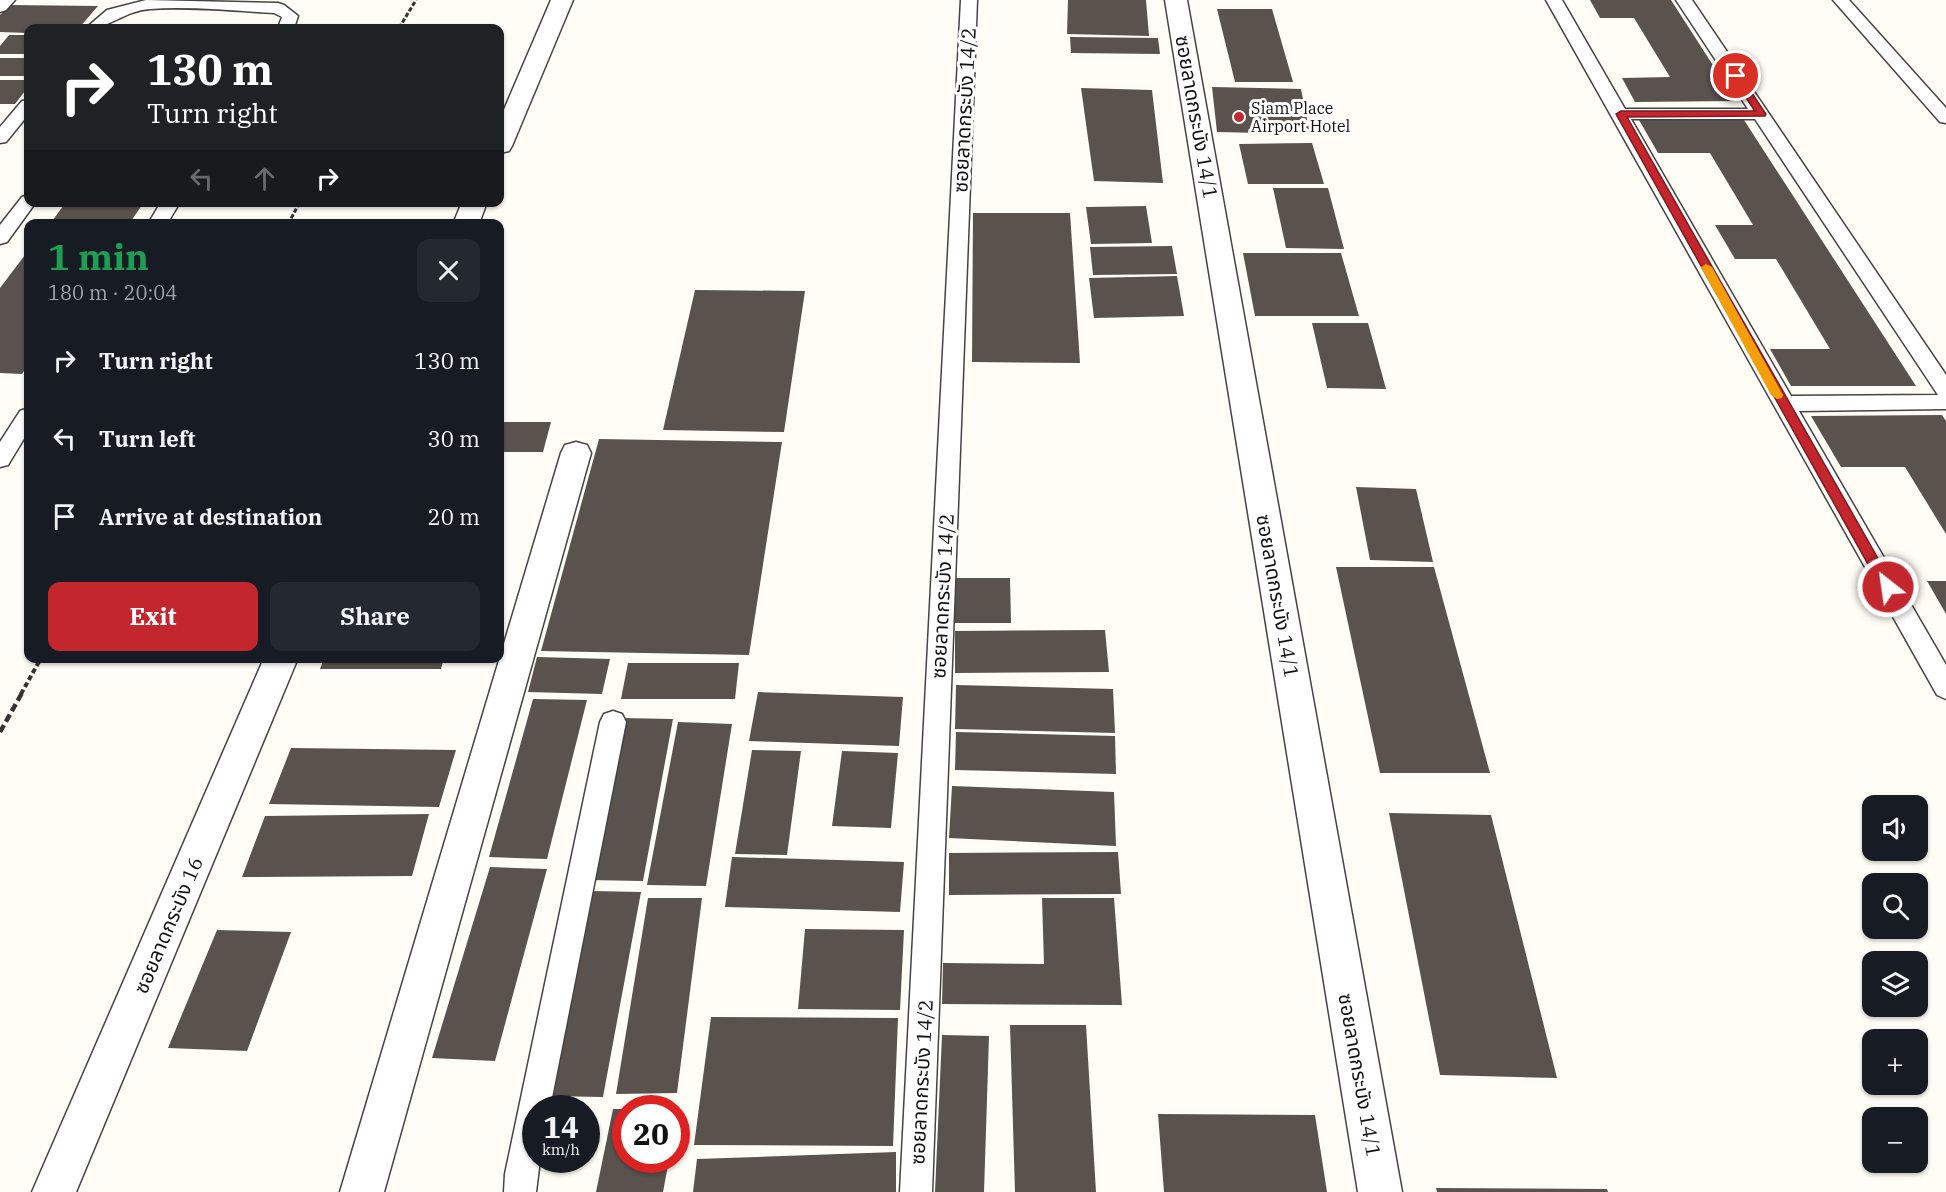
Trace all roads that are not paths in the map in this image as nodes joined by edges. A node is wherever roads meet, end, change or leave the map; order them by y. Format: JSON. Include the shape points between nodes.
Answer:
{"nodes":[{"id":1,"x":7,"y":0,"type":"edge"},
{"id":2,"x":562,"y":0,"type":"edge"},
{"id":3,"x":969,"y":0,"type":"edge"},
{"id":4,"x":1176,"y":0,"type":"edge"},
{"id":5,"x":1554,"y":0,"type":"edge"},
{"id":6,"x":1684,"y":0,"type":"edge"},
{"id":7,"x":1842,"y":0,"type":"edge"},
{"id":8,"x":152,"y":2,"type":"edge"},
{"id":9,"x":281,"y":4,"type":"edge"},
{"id":10,"x":0,"y":7,"type":"edge"},
{"id":11,"x":97,"y":24,"type":"edge"},
{"id":12,"x":287,"y":24,"type":"edge"},
{"id":13,"x":24,"y":110,"type":"edge"},
{"id":14,"x":1621,"y":114,"type":"junction"},
{"id":15,"x":1761,"y":114,"type":"junction"},
{"id":16,"x":1946,"y":118,"type":"edge"},
{"id":17,"x":504,"y":137,"type":"edge"},
{"id":18,"x":0,"y":138,"type":"edge"},
{"id":19,"x":24,"y":206,"type":"edge"},
{"id":20,"x":0,"y":238,"type":"edge"},
{"id":21,"x":1946,"y":391,"type":"edge"},
{"id":22,"x":1946,"y":402,"type":"edge"},
{"id":23,"x":1783,"y":404,"type":"junction"},
{"id":24,"x":24,"y":422,"type":"edge"},
{"id":25,"x":576,"y":453,"type":"dead end"},
{"id":26,"x":0,"y":459,"type":"edge"},
{"id":27,"x":279,"y":663,"type":"edge"},
{"id":28,"x":1946,"y":688,"type":"edge"},
{"id":29,"x":613,"y":722,"type":"dead end"},
{"id":30,"x":54,"y":1192,"type":"edge"},
{"id":31,"x":362,"y":1192,"type":"edge"},
{"id":32,"x":520,"y":1192,"type":"edge"},
{"id":33,"x":916,"y":1192,"type":"edge"},
{"id":34,"x":1380,"y":1192,"type":"edge"}],
"edges":[{"from":1,"to":10,"type":"lane"},
{"from":2,"to":17,"type":"street"},
{"from":3,"to":33,"type":"lane","name":"ซอยลาดกระบัง 14/2"},
{"from":4,"to":34,"type":"street","name":"ซอยลาดกระบัง 14/1"},
{"from":5,"to":14,"type":"lane"},
{"from":6,"to":15,"type":"lane"},
{"from":7,"to":16,"type":"lane"},
{"from":8,"to":9,"type":"lane"},
{"from":8,"to":11,"type":"lane","via":[[114,13]]},
{"from":9,"to":12,"type":"lane","via":[[290,16]]},
{"from":13,"to":18,"type":"lane"},
{"from":14,"to":15,"type":"lane"},
{"from":14,"to":23,"type":"lane"},
{"from":15,"to":21,"type":"lane"},
{"from":19,"to":20,"type":"lane"},
{"from":22,"to":23,"type":"lane"},
{"from":23,"to":28,"type":"lane"},
{"from":24,"to":26,"type":"lane"},
{"from":25,"to":31,"type":"street"},
{"from":27,"to":30,"type":"street","name":"ซอยลาดกระบัง 16"},
{"from":29,"to":32,"type":"lane","via":[[525,1151]]}]}
